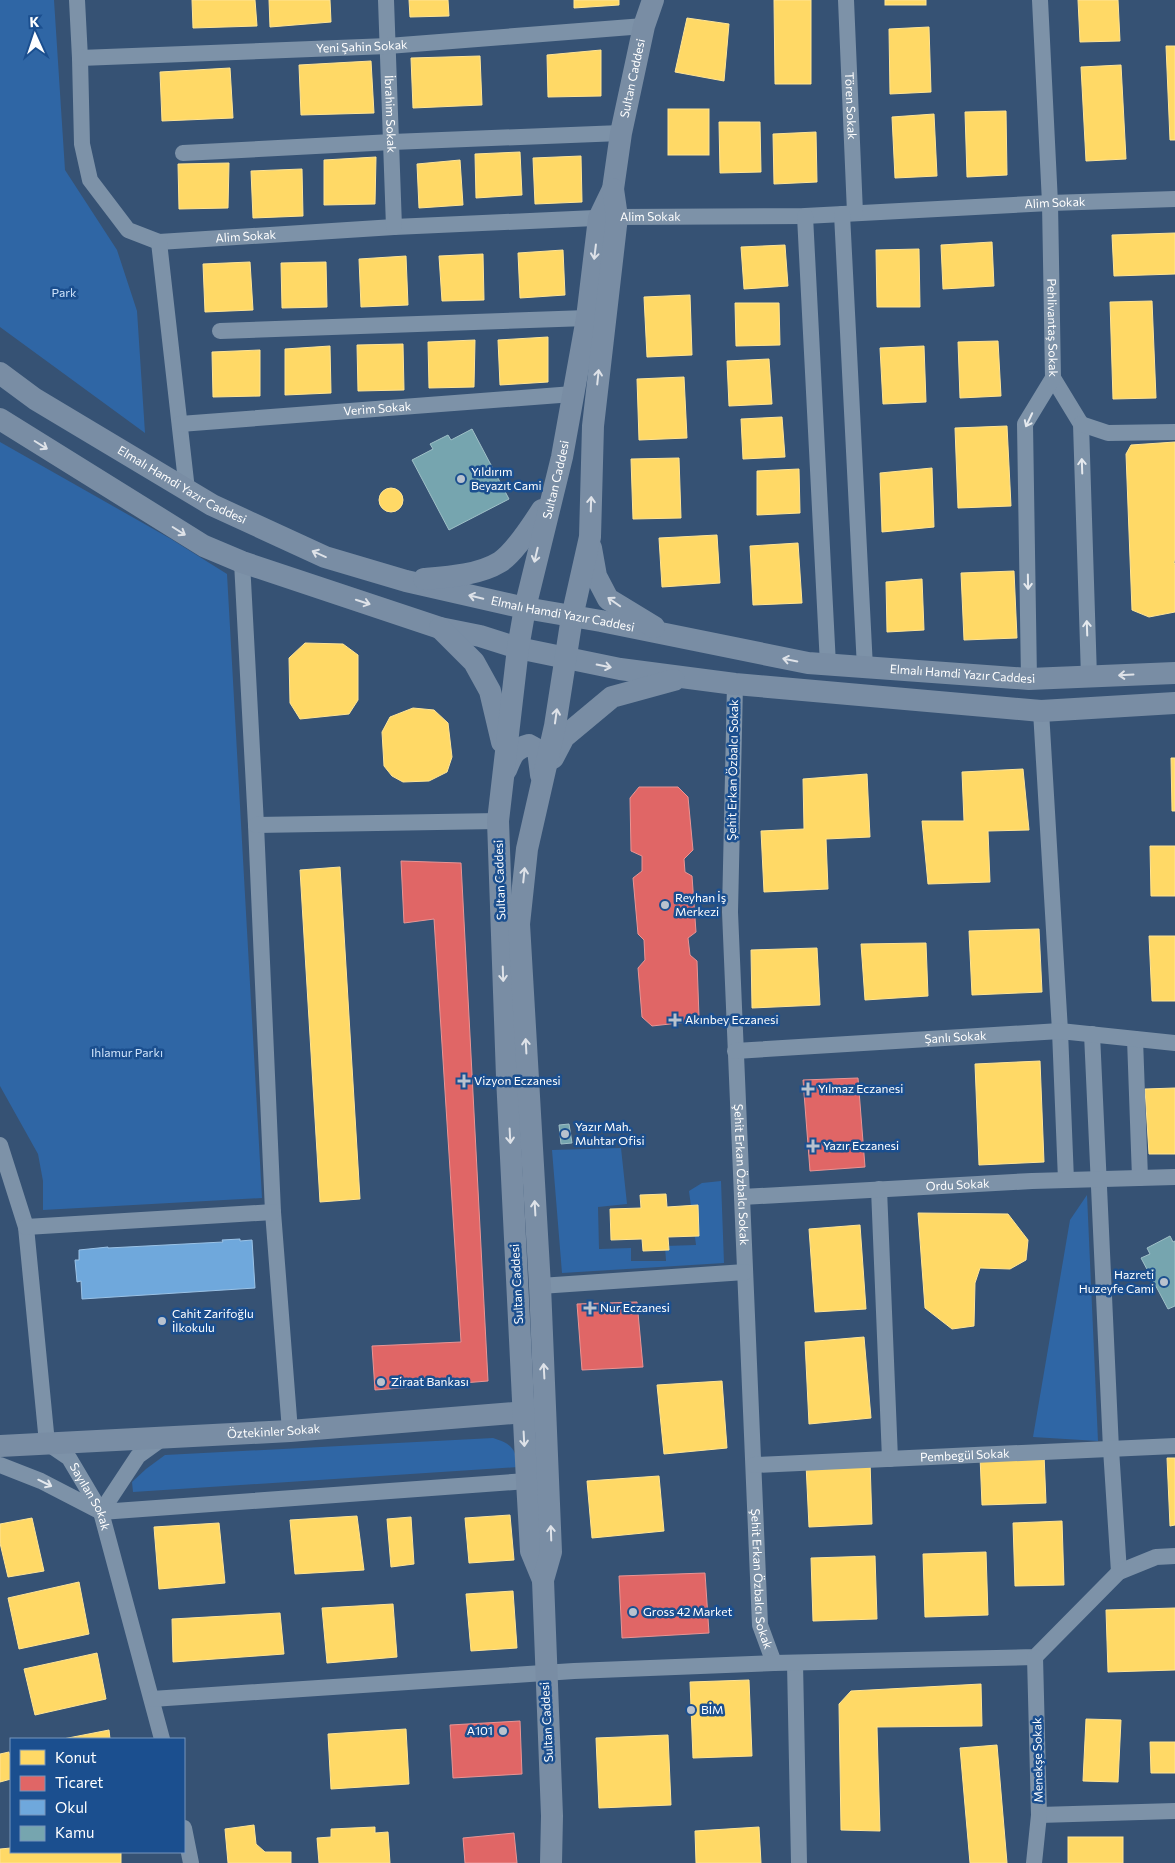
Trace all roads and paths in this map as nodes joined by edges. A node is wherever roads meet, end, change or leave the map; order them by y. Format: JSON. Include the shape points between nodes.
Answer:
{"nodes":[{"id":1,"x":77,"y":0,"type":"edge"},
{"id":2,"x":386,"y":0,"type":"edge"},
{"id":3,"x":653,"y":0,"type":"edge"},
{"id":4,"x":846,"y":0,"type":"edge"},
{"id":5,"x":1040,"y":0,"type":"edge"},
{"id":6,"x":644,"y":26,"type":"junction"},
{"id":7,"x":388,"y":46,"type":"junction"},
{"id":8,"x":80,"y":58,"type":"junction"},
{"id":9,"x":621,"y":133,"type":"junction"},
{"id":10,"x":392,"y":142,"type":"junction"},
{"id":11,"x":183,"y":153,"type":"dead end"},
{"id":12,"x":1175,"y":199,"type":"edge"},
{"id":13,"x":1050,"y":203,"type":"junction"},
{"id":14,"x":848,"y":214,"type":"junction"},
{"id":15,"x":805,"y":216,"type":"junction"},
{"id":16,"x":608,"y":218,"type":"junction"},
{"id":17,"x":394,"y":227,"type":"junction"},
{"id":18,"x":159,"y":242,"type":"junction"},
{"id":19,"x":587,"y":318,"type":"junction"},
{"id":20,"x":220,"y":330,"type":"dead end"},
{"id":21,"x":0,"y":373,"type":"edge"},
{"id":22,"x":1053,"y":378,"type":"junction"},
{"id":23,"x":573,"y":394,"type":"junction"},
{"id":24,"x":0,"y":419,"type":"edge"},
{"id":25,"x":180,"y":424,"type":"junction"},
{"id":26,"x":1080,"y":424,"type":"junction"},
{"id":27,"x":1175,"y":432,"type":"edge"},
{"id":28,"x":187,"y":490,"type":"junction"},
{"id":29,"x":551,"y":497,"type":"junction"},
{"id":30,"x":590,"y":537,"type":"junction"},
{"id":31,"x":242,"y":562,"type":"junction"},
{"id":32,"x":406,"y":581,"type":"junction"},
{"id":33,"x":524,"y":608,"type":"junction"},
{"id":34,"x":572,"y":617,"type":"junction"},
{"id":35,"x":440,"y":628,"type":"junction"},
{"id":36,"x":670,"y":636,"type":"junction"},
{"id":37,"x":518,"y":648,"type":"junction"},
{"id":38,"x":565,"y":658,"type":"junction"},
{"id":39,"x":828,"y":665,"type":"junction"},
{"id":40,"x":865,"y":668,"type":"junction"},
{"id":41,"x":1175,"y":673,"type":"edge"},
{"id":42,"x":686,"y":677,"type":"junction"},
{"id":43,"x":1089,"y":677,"type":"junction"},
{"id":44,"x":1029,"y":679,"type":"junction"},
{"id":45,"x":735,"y":684,"type":"junction"},
{"id":46,"x":1175,"y":703,"type":"edge"},
{"id":47,"x":1041,"y":711,"type":"junction"},
{"id":48,"x":506,"y":753,"type":"junction"},
{"id":49,"x":543,"y":779,"type":"junction"},
{"id":50,"x":503,"y":780,"type":"junction"},
{"id":51,"x":498,"y":821,"type":"junction"},
{"id":52,"x":256,"y":825,"type":"junction"},
{"id":53,"x":1060,"y":1031,"type":"junction"},
{"id":54,"x":1092,"y":1034,"type":"junction"},
{"id":55,"x":1135,"y":1039,"type":"junction"},
{"id":56,"x":1175,"y":1043,"type":"edge"},
{"id":57,"x":735,"y":1051,"type":"junction"},
{"id":58,"x":0,"y":1145,"type":"edge"},
{"id":59,"x":3,"y":1161,"type":"edge"},
{"id":60,"x":1140,"y":1178,"type":"junction"},
{"id":61,"x":1175,"y":1178,"type":"edge"},
{"id":62,"x":1097,"y":1179,"type":"junction"},
{"id":63,"x":1066,"y":1180,"type":"junction"},
{"id":64,"x":878,"y":1190,"type":"junction"},
{"id":65,"x":742,"y":1197,"type":"junction"},
{"id":66,"x":273,"y":1212,"type":"junction"},
{"id":67,"x":26,"y":1227,"type":"junction"},
{"id":68,"x":745,"y":1272,"type":"junction"},
{"id":69,"x":540,"y":1286,"type":"junction"},
{"id":70,"x":546,"y":1411,"type":"junction"},
{"id":71,"x":523,"y":1412,"type":"junction"},
{"id":72,"x":290,"y":1431,"type":"junction"},
{"id":73,"x":164,"y":1438,"type":"junction"},
{"id":74,"x":47,"y":1443,"type":"junction"},
{"id":75,"x":0,"y":1446,"type":"edge"},
{"id":76,"x":1175,"y":1446,"type":"edge"},
{"id":77,"x":1111,"y":1449,"type":"junction"},
{"id":78,"x":890,"y":1459,"type":"junction"},
{"id":79,"x":0,"y":1465,"type":"edge"},
{"id":80,"x":754,"y":1465,"type":"junction"},
{"id":81,"x":526,"y":1481,"type":"junction"},
{"id":82,"x":101,"y":1512,"type":"junction"},
{"id":83,"x":1175,"y":1556,"type":"edge"},
{"id":84,"x":1119,"y":1572,"type":"junction"},
{"id":85,"x":543,"y":1580,"type":"junction"},
{"id":86,"x":1035,"y":1657,"type":"junction"},
{"id":87,"x":774,"y":1663,"type":"junction"},
{"id":88,"x":795,"y":1663,"type":"junction"},
{"id":89,"x":545,"y":1674,"type":"junction"},
{"id":90,"x":152,"y":1699,"type":"junction"},
{"id":91,"x":162,"y":1738,"type":"edge"},
{"id":92,"x":1175,"y":1811,"type":"edge"},
{"id":93,"x":1040,"y":1815,"type":"junction"},
{"id":94,"x":185,"y":1832,"type":"edge"},
{"id":95,"x":191,"y":1863,"type":"edge"},
{"id":96,"x":551,"y":1863,"type":"edge"},
{"id":97,"x":799,"y":1863,"type":"edge"},
{"id":98,"x":1034,"y":1863,"type":"edge"}],
"edges":[{"from":1,"to":8,"type":"street"},
{"from":2,"to":7,"type":"street","name":"İbrahim Sokak"},
{"from":3,"to":6,"type":"street","name":"Sultan Caddesi"},
{"from":4,"to":14,"type":"street","name":"Tören Sokak"},
{"from":5,"to":13,"type":"street","name":"Pehlivantaş Sokak"},
{"from":6,"to":7,"type":"street","name":"Yeni Şahin Sokak"},
{"from":6,"to":9,"type":"street","name":"Sultan Caddesi"},
{"from":7,"to":8,"type":"street","name":"Yeni Şahin Sokak"},
{"from":7,"to":10,"type":"street","name":"İbrahim Sokak"},
{"from":8,"to":18,"type":"street","name":"Alim Sokak","via":[[82,144],[90,180],[128,230]]},
{"from":9,"to":10,"type":"street"},
{"from":9,"to":16,"type":"street","name":"Sultan Caddesi"},
{"from":10,"to":11,"type":"street"},
{"from":10,"to":17,"type":"street","name":"İbrahim Sokak"},
{"from":12,"to":13,"type":"street","name":"Alim Sokak"},
{"from":13,"to":14,"type":"street","name":"Alim Sokak"},
{"from":13,"to":22,"type":"street","name":"Pehlivantaş Sokak"},
{"from":14,"to":15,"type":"street","name":"Alim Sokak"},
{"from":14,"to":40,"type":"street","name":"Tören Sokak"},
{"from":15,"to":16,"type":"street","name":"Alim Sokak"},
{"from":15,"to":39,"type":"street"},
{"from":16,"to":17,"type":"street","name":"Alim Sokak"},
{"from":16,"to":19,"type":"street","name":"Sultan Caddesi","one_way":true},
{"from":30,"to":16,"type":"street","name":"Sultan Caddesi","one_way":true,"via":[[593,426]]},
{"from":17,"to":18,"type":"street","name":"Alim Sokak"},
{"from":18,"to":25,"type":"street"},
{"from":19,"to":20,"type":"street"},
{"from":19,"to":23,"type":"street","name":"Sultan Caddesi"},
{"from":21,"to":28,"type":"street","name":"Elmalı Hamdi Yazır Caddesi","via":[[35,399]]},
{"from":22,"to":26,"type":"street","name":"Pehlivantaş Sokak"},
{"from":22,"to":44,"type":"street","one_way":true,"via":[[1026,424]]},
{"from":23,"to":25,"type":"street","name":"Verim Sokak"},
{"from":23,"to":29,"type":"street","name":"Sultan Caddesi"},
{"from":24,"to":31,"type":"street","one_way":true,"via":[[204,546]]},
{"from":25,"to":28,"type":"street"},
{"from":26,"to":27,"type":"street","via":[[1108,433]]},
{"from":43,"to":26,"type":"street","name":"Pehlivantaş Sokak","one_way":true},
{"from":32,"to":28,"type":"street","name":"Elmalı Hamdi Yazır Caddesi","one_way":true,"via":[[325,557],[212,505]]},
{"from":29,"to":32,"type":"street","via":[[524,536],[501,561],[480,570],[444,578]]},
{"from":29,"to":33,"type":"street","name":"Sultan Caddesi","one_way":true},
{"from":30,"to":34,"type":"street","name":"Sultan Caddesi"},
{"from":36,"to":30,"type":"street","one_way":true,"via":[[608,599],[596,576]]},
{"from":31,"to":35,"type":"street","one_way":true},
{"from":31,"to":52,"type":"street"},
{"from":33,"to":32,"type":"street","name":"Elmalı Hamdi Yazır Caddesi","one_way":true},
{"from":33,"to":34,"type":"street","name":"Elmalı Hamdi Yazır Caddesi"},
{"from":33,"to":37,"type":"street","name":"Sultan Caddesi"},
{"from":34,"to":36,"type":"street","name":"Elmalı Hamdi Yazır Caddesi"},
{"from":34,"to":38,"type":"street","name":"Sultan Caddesi"},
{"from":35,"to":37,"type":"street"},
{"from":35,"to":48,"type":"street","via":[[474,662],[490,691]]},
{"from":39,"to":36,"type":"street","name":"Elmalı Hamdi Yazır Caddesi","one_way":true},
{"from":37,"to":38,"type":"street"},
{"from":37,"to":48,"type":"street","name":"Sultan Caddesi"},
{"from":38,"to":42,"type":"street","one_way":true},
{"from":49,"to":38,"type":"street","name":"Sultan Caddesi","one_way":true},
{"from":39,"to":40,"type":"street","name":"Elmalı Hamdi Yazır Caddesi"},
{"from":40,"to":44,"type":"street","name":"Elmalı Hamdi Yazır Caddesi"},
{"from":41,"to":43,"type":"street","name":"Elmalı Hamdi Yazır Caddesi","one_way":true},
{"from":42,"to":45,"type":"street"},
{"from":42,"to":49,"type":"street","via":[[612,697],[564,737]]},
{"from":43,"to":44,"type":"street","name":"Elmalı Hamdi Yazır Caddesi"},
{"from":45,"to":47,"type":"street"},
{"from":45,"to":57,"type":"street","name":"Şehit Erkan Özbalcı Sokak","via":[[730,912]]},
{"from":46,"to":47,"type":"street"},
{"from":47,"to":53,"type":"street"},
{"from":48,"to":50,"type":"street","name":"Sultan Caddesi"},
{"from":49,"to":50,"type":"street","via":[[538,750],[529,745],[512,755]]},
{"from":69,"to":49,"type":"street","name":"Sultan Caddesi","one_way":true,"via":[[519,924],[527,849]]},
{"from":50,"to":51,"type":"street","name":"Sultan Caddesi"},
{"from":51,"to":52,"type":"street"},
{"from":51,"to":71,"type":"street","name":"Sultan Caddesi","one_way":true},
{"from":52,"to":66,"type":"street"},
{"from":53,"to":54,"type":"street","name":"Şanlı Sokak"},
{"from":53,"to":57,"type":"street","name":"Şanlı Sokak"},
{"from":53,"to":63,"type":"street"},
{"from":54,"to":55,"type":"street","name":"Şanlı Sokak"},
{"from":54,"to":62,"type":"street"},
{"from":55,"to":56,"type":"street","name":"Şanlı Sokak"},
{"from":55,"to":60,"type":"street"},
{"from":57,"to":65,"type":"street","name":"Şehit Erkan Özbalcı Sokak"},
{"from":58,"to":59,"type":"street"},
{"from":59,"to":67,"type":"street"},
{"from":60,"to":61,"type":"street","name":"Ordu Sokak"},
{"from":60,"to":62,"type":"street","name":"Ordu Sokak"},
{"from":62,"to":63,"type":"street","name":"Ordu Sokak"},
{"from":62,"to":77,"type":"street"},
{"from":63,"to":64,"type":"street","name":"Ordu Sokak"},
{"from":64,"to":65,"type":"street","name":"Ordu Sokak"},
{"from":64,"to":78,"type":"street"},
{"from":65,"to":68,"type":"street","name":"Şehit Erkan Özbalcı Sokak"},
{"from":66,"to":67,"type":"street"},
{"from":66,"to":72,"type":"street"},
{"from":67,"to":74,"type":"street"},
{"from":68,"to":69,"type":"street"},
{"from":68,"to":80,"type":"street","name":"Şehit Erkan Özbalcı Sokak"},
{"from":70,"to":69,"type":"street","name":"Sultan Caddesi","one_way":true},
{"from":70,"to":71,"type":"street","name":"Öztekinler Sokak"},
{"from":85,"to":70,"type":"street","name":"Sultan Caddesi","one_way":true,"via":[[551,1552]]},
{"from":71,"to":72,"type":"street","name":"Öztekinler Sokak"},
{"from":71,"to":81,"type":"street","name":"Sultan Caddesi","one_way":true},
{"from":72,"to":73,"type":"street","name":"Öztekinler Sokak"},
{"from":73,"to":74,"type":"street","name":"Öztekinler Sokak"},
{"from":73,"to":82,"type":"street","via":[[138,1456]]},
{"from":74,"to":75,"type":"street","name":"Öztekinler Sokak"},
{"from":74,"to":82,"type":"street","name":"Sayılan Sokak","via":[[69,1458]]},
{"from":76,"to":77,"type":"street","name":"Pembegül Sokak"},
{"from":77,"to":78,"type":"street","name":"Pembegül Sokak"},
{"from":77,"to":84,"type":"street"},
{"from":78,"to":80,"type":"street","name":"Pembegül Sokak"},
{"from":79,"to":82,"type":"street","one_way":true,"via":[[41,1481]]},
{"from":80,"to":87,"type":"street","name":"Şehit Erkan Özbalcı Sokak","via":[[760,1625]]},
{"from":81,"to":82,"type":"street"},
{"from":81,"to":85,"type":"street","name":"Sultan Caddesi","via":[[531,1551]]},
{"from":82,"to":90,"type":"street","name":"Sayılan Sokak"},
{"from":83,"to":84,"type":"street","via":[[1156,1557]]},
{"from":84,"to":86,"type":"street"},
{"from":85,"to":89,"type":"street","name":"Sultan Caddesi"},
{"from":86,"to":88,"type":"street"},
{"from":86,"to":93,"type":"street","name":"Menekşe Sokak"},
{"from":87,"to":88,"type":"street"},
{"from":87,"to":89,"type":"street"},
{"from":88,"to":97,"type":"street"},
{"from":89,"to":90,"type":"street"},
{"from":89,"to":96,"type":"street","name":"Sultan Caddesi"},
{"from":90,"to":91,"type":"street","name":"Sayılan Sokak"},
{"from":92,"to":93,"type":"street"},
{"from":93,"to":98,"type":"street","name":"Menekşe Sokak"},
{"from":94,"to":95,"type":"street"}]}
